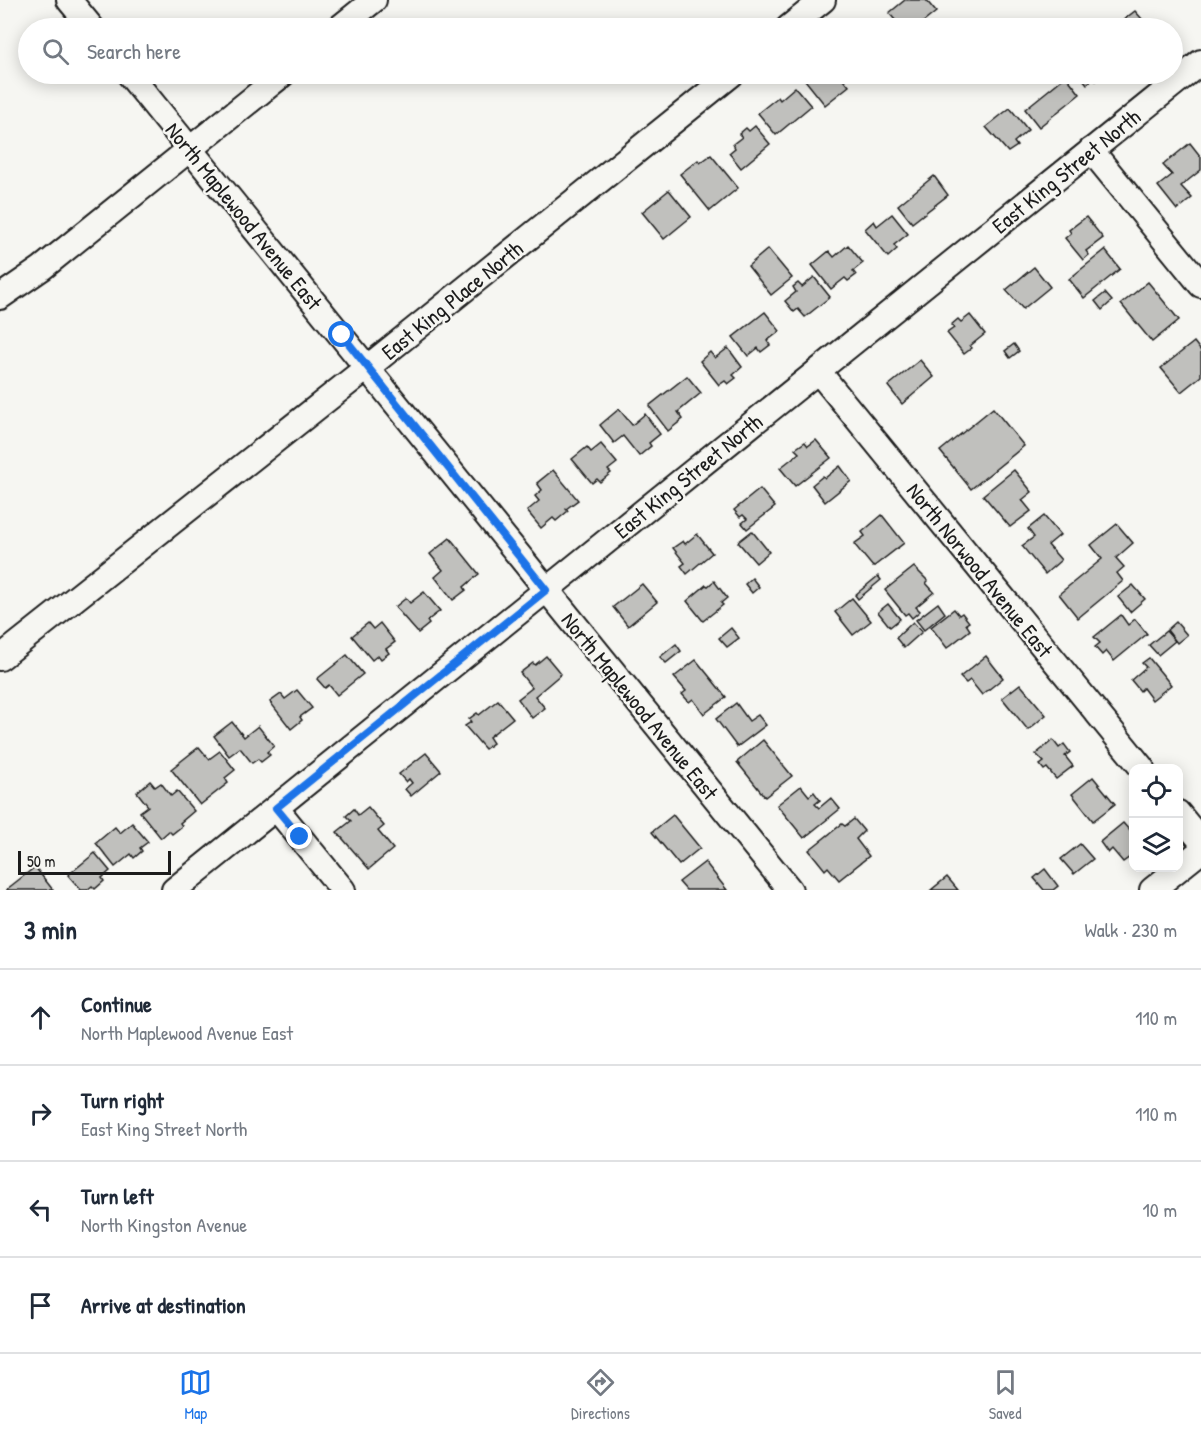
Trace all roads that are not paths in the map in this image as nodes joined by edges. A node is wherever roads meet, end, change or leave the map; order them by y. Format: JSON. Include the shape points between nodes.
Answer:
{"nodes":[{"id":1,"x":69,"y":0,"type":"edge"},
{"id":2,"x":374,"y":0,"type":"edge"},
{"id":3,"x":823,"y":0,"type":"edge"},
{"id":4,"x":84,"y":18,"type":"edge"},
{"id":5,"x":352,"y":18,"type":"edge"},
{"id":6,"x":800,"y":18,"type":"edge"},
{"id":7,"x":1201,"y":62,"type":"edge"},
{"id":8,"x":1183,"y":76,"type":"edge"},
{"id":9,"x":137,"y":84,"type":"edge"},
{"id":10,"x":271,"y":84,"type":"edge"},
{"id":11,"x":720,"y":84,"type":"edge"},
{"id":12,"x":1174,"y":84,"type":"edge"},
{"id":13,"x":190,"y":149,"type":"junction"},
{"id":14,"x":1091,"y":150,"type":"junction"},
{"id":15,"x":1201,"y":285,"type":"edge"},
{"id":16,"x":0,"y":297,"type":"edge"},
{"id":17,"x":368,"y":367,"type":"junction"},
{"id":18,"x":818,"y":371,"type":"junction"},
{"id":19,"x":546,"y":590,"type":"junction"},
{"id":20,"x":0,"y":658,"type":"edge"},
{"id":21,"x":1139,"y":764,"type":"edge"},
{"id":22,"x":276,"y":808,"type":"junction"},
{"id":23,"x":1183,"y":818,"type":"edge"},
{"id":24,"x":1201,"y":841,"type":"edge"},
{"id":25,"x":1201,"y":851,"type":"edge"},
{"id":26,"x":174,"y":890,"type":"edge"},
{"id":27,"x":343,"y":890,"type":"edge"},
{"id":28,"x":790,"y":890,"type":"edge"},
{"id":29,"x":1152,"y":890,"type":"edge"}],
"edges":[{"from":1,"to":4,"type":"street"},
{"from":2,"to":5,"type":"street"},
{"from":3,"to":6,"type":"street"},
{"from":7,"to":8,"type":"street","name":"East King Street North"},
{"from":9,"to":13,"type":"street","name":"North Maplewood Avenue East"},
{"from":10,"to":13,"type":"street"},
{"from":11,"to":17,"type":"street","name":"East King Place North"},
{"from":12,"to":14,"type":"street","name":"East King Street North"},
{"from":13,"to":16,"type":"street"},
{"from":13,"to":17,"type":"street","name":"North Maplewood Avenue East"},
{"from":14,"to":15,"type":"street"},
{"from":14,"to":18,"type":"street","name":"East King Street North"},
{"from":17,"to":19,"type":"street","name":"North Maplewood Avenue East"},
{"from":17,"to":20,"type":"street","name":"East King Place North"},
{"from":18,"to":19,"type":"street","name":"East King Street North"},
{"from":18,"to":21,"type":"street","name":"North Norwood Avenue East"},
{"from":19,"to":22,"type":"street","name":"East King Street North"},
{"from":19,"to":28,"type":"street","name":"North Maplewood Avenue East"},
{"from":22,"to":26,"type":"street","name":"East King Street North"},
{"from":22,"to":27,"type":"street"},
{"from":23,"to":24,"type":"street"},
{"from":25,"to":29,"type":"street"}]}
